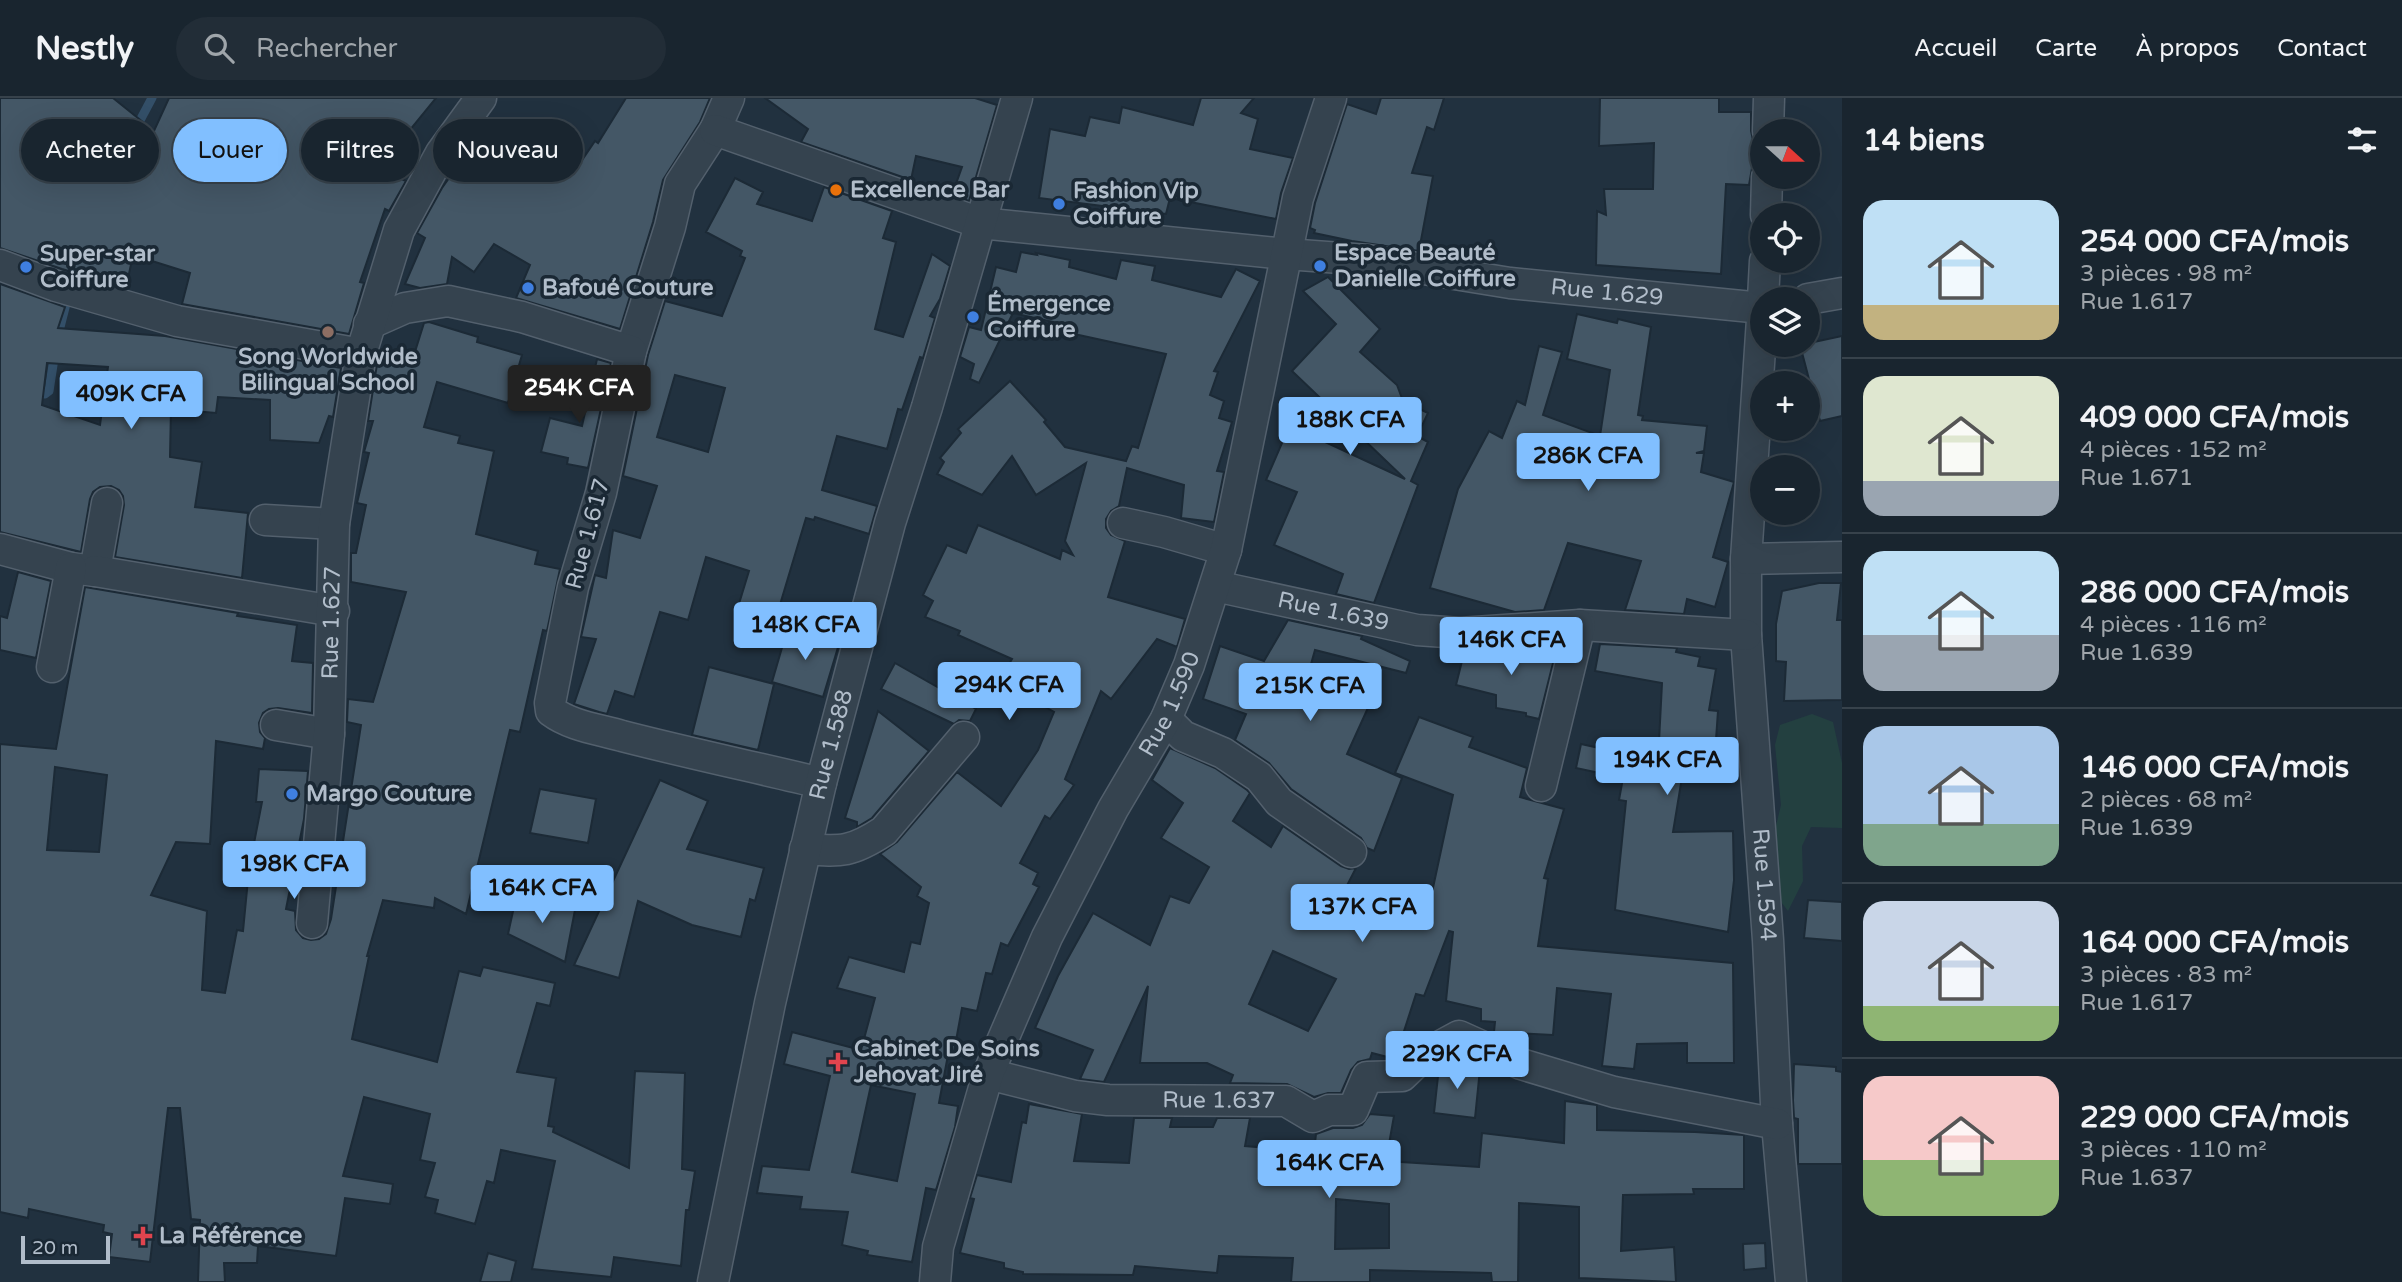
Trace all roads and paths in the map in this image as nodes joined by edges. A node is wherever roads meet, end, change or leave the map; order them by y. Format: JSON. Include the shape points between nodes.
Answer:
{"nodes":[{"id":1,"x":481,"y":98,"type":"edge"},
{"id":2,"x":729,"y":98,"type":"edge"},
{"id":3,"x":1017,"y":98,"type":"edge"},
{"id":4,"x":1331,"y":98,"type":"edge"},
{"id":5,"x":1769,"y":98,"type":"edge"},
{"id":6,"x":1768,"y":119,"type":"edge"},
{"id":7,"x":715,"y":130,"type":"junction"},
{"id":8,"x":980,"y":223,"type":"junction"},
{"id":9,"x":1286,"y":254,"type":"junction"},
{"id":10,"x":0,"y":265,"type":"edge"},
{"id":11,"x":1842,"y":293,"type":"edge"},
{"id":12,"x":1820,"y":297,"type":"edge"},
{"id":13,"x":1750,"y":307,"type":"edge"},
{"id":14,"x":369,"y":324,"type":"junction"},
{"id":15,"x":631,"y":351,"type":"junction"},
{"id":16,"x":362,"y":354,"type":"junction"},
{"id":17,"x":1759,"y":357,"type":"edge"},
{"id":18,"x":107,"y":503,"type":"dead end"},
{"id":19,"x":265,"y":520,"type":"dead end"},
{"id":20,"x":1123,"y":523,"type":"dead end"},
{"id":21,"x":334,"y":524,"type":"junction"},
{"id":22,"x":0,"y":549,"type":"edge"},
{"id":23,"x":1226,"y":550,"type":"junction"},
{"id":24,"x":1842,"y":557,"type":"edge"},
{"id":25,"x":1746,"y":559,"type":"junction"},
{"id":26,"x":83,"y":569,"type":"junction"},
{"id":27,"x":1215,"y":586,"type":"junction"},
{"id":28,"x":334,"y":611,"type":"junction"},
{"id":29,"x":1580,"y":625,"type":"junction"},
{"id":30,"x":1746,"y":635,"type":"junction"},
{"id":31,"x":52,"y":667,"type":"dead end"},
{"id":32,"x":1166,"y":719,"type":"junction"},
{"id":33,"x":276,"y":725,"type":"dead end"},
{"id":34,"x":329,"y":734,"type":"junction"},
{"id":35,"x":964,"y":737,"type":"dead end"},
{"id":36,"x":821,"y":783,"type":"junction"},
{"id":37,"x":1541,"y":786,"type":"dead end"},
{"id":38,"x":805,"y":849,"type":"junction"},
{"id":39,"x":1351,"y":852,"type":"dead end"},
{"id":40,"x":312,"y":923,"type":"dead end"},
{"id":41,"x":988,"y":1074,"type":"junction"},
{"id":42,"x":1777,"y":1124,"type":"junction"},
{"id":43,"x":713,"y":1282,"type":"edge"},
{"id":44,"x":935,"y":1282,"type":"edge"},
{"id":45,"x":1791,"y":1282,"type":"edge"}],
"edges":[{"from":1,"to":14,"type":"street","name":"Rue 1.627","via":[[441,153],[399,230]]},
{"from":2,"to":7,"type":"street","name":"Rue 1.617"},
{"from":3,"to":8,"type":"street","name":"Rue 1.588"},
{"from":4,"to":9,"type":"street","name":"Rue 1.590","via":[[1298,198]]},
{"from":5,"to":6,"type":"street"},
{"from":7,"to":8,"type":"street","name":"Rue 1.629"},
{"from":7,"to":15,"type":"street","name":"Rue 1.617","via":[[680,184]]},
{"from":8,"to":9,"type":"street","name":"Rue 1.629"},
{"from":8,"to":36,"type":"street","name":"Rue 1.588","via":[[890,523]]},
{"from":9,"to":13,"type":"street","name":"Rue 1.629"},
{"from":9,"to":23,"type":"street","name":"Rue 1.590"},
{"from":10,"to":16,"type":"street","via":[[177,321]]},
{"from":11,"to":12,"type":"street"},
{"from":14,"to":15,"type":"street","via":[[405,308],[448,301],[522,317]]},
{"from":14,"to":16,"type":"street","name":"Rue 1.627"},
{"from":15,"to":36,"type":"street","name":"Rue 1.617","via":[[601,494],[573,587],[551,711],[575,723],[656,745]]},
{"from":16,"to":21,"type":"street","name":"Rue 1.627"},
{"from":17,"to":25,"type":"street","name":"Rue 1.594"},
{"from":18,"to":26,"type":"street"},
{"from":19,"to":21,"type":"street"},
{"from":20,"to":23,"type":"street"},
{"from":21,"to":28,"type":"street","name":"Rue 1.627"},
{"from":22,"to":26,"type":"street"},
{"from":23,"to":27,"type":"street","name":"Rue 1.590"},
{"from":24,"to":25,"type":"street"},
{"from":25,"to":30,"type":"street","name":"Rue 1.594"},
{"from":26,"to":28,"type":"street"},
{"from":26,"to":31,"type":"street"},
{"from":27,"to":29,"type":"street","name":"Rue 1.639","via":[[1417,630],[1461,634]]},
{"from":27,"to":32,"type":"street","name":"Rue 1.590"},
{"from":28,"to":34,"type":"street","name":"Rue 1.627"},
{"from":29,"to":30,"type":"street","name":"Rue 1.639"},
{"from":29,"to":37,"type":"street"},
{"from":30,"to":42,"type":"street","name":"Rue 1.594"},
{"from":32,"to":39,"type":"street","via":[[1183,736],[1223,753],[1259,776],[1279,802]]},
{"from":32,"to":41,"type":"street","name":"Rue 1.590","via":[[1047,937]]},
{"from":33,"to":34,"type":"street"},
{"from":34,"to":40,"type":"street","name":"Rue 1.627"},
{"from":35,"to":38,"type":"street","via":[[884,831],[841,852]]},
{"from":36,"to":38,"type":"street","name":"Rue 1.588"},
{"from":38,"to":43,"type":"street","name":"Rue 1.588"},
{"from":41,"to":42,"type":"street","name":"Rue 1.637","via":[[1108,1100],[1286,1101],[1312,1117],[1329,1110],[1353,1111],[1367,1077],[1402,1076],[1424,1055],[1459,1035],[1521,1064],[1614,1092]]},
{"from":41,"to":44,"type":"street","name":"Rue 1.590","via":[[938,1247]]},
{"from":42,"to":45,"type":"street","name":"Rue 1.594"}]}
